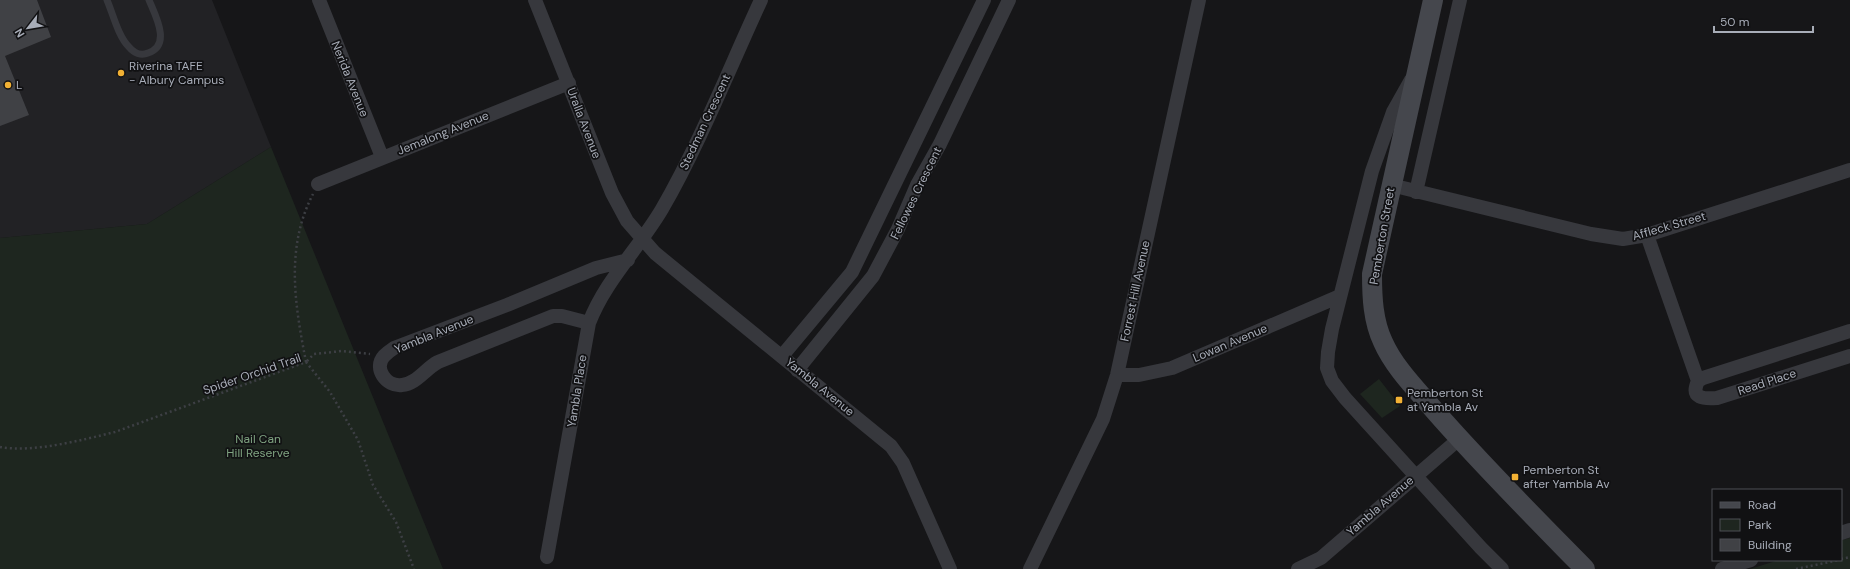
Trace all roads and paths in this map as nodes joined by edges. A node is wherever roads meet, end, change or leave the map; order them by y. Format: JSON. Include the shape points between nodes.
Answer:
{"nodes":[{"id":1,"x":107,"y":0,"type":"edge"},
{"id":2,"x":149,"y":0,"type":"edge"},
{"id":3,"x":319,"y":0,"type":"edge"},
{"id":4,"x":536,"y":0,"type":"edge"},
{"id":5,"x":761,"y":0,"type":"edge"},
{"id":6,"x":984,"y":0,"type":"edge"},
{"id":7,"x":1009,"y":0,"type":"edge"},
{"id":8,"x":1199,"y":0,"type":"edge"},
{"id":9,"x":1434,"y":0,"type":"edge"},
{"id":10,"x":1460,"y":0,"type":"edge"},
{"id":11,"x":1418,"y":66,"type":"junction"},
{"id":12,"x":569,"y":83,"type":"junction"},
{"id":13,"x":382,"y":157,"type":"junction"},
{"id":14,"x":1850,"y":170,"type":"edge"},
{"id":15,"x":318,"y":184,"type":"joint"},
{"id":16,"x":1391,"y":185,"type":"junction"},
{"id":17,"x":1416,"y":192,"type":"junction"},
{"id":18,"x":1647,"y":235,"type":"junction"},
{"id":19,"x":643,"y":240,"type":"junction"},
{"id":20,"x":628,"y":260,"type":"junction"},
{"id":21,"x":1340,"y":296,"type":"junction"},
{"id":22,"x":589,"y":323,"type":"junction"},
{"id":23,"x":1850,"y":331,"type":"edge"},
{"id":24,"x":383,"y":356,"type":"junction"},
{"id":25,"x":782,"y":356,"type":"junction"},
{"id":26,"x":1850,"y":356,"type":"edge"},
{"id":27,"x":306,"y":362,"type":"junction"},
{"id":28,"x":797,"y":370,"type":"junction"},
{"id":29,"x":1117,"y":375,"type":"junction"},
{"id":30,"x":1698,"y":381,"type":"junction"},
{"id":31,"x":1459,"y":439,"type":"junction"},
{"id":32,"x":0,"y":447,"type":"edge"},
{"id":33,"x":1416,"y":475,"type":"junction"},
{"id":34,"x":547,"y":557,"type":"dead end"},
{"id":35,"x":1749,"y":561,"type":"edge"},
{"id":36,"x":1835,"y":561,"type":"edge"},
{"id":37,"x":414,"y":569,"type":"edge"},
{"id":38,"x":950,"y":569,"type":"edge"},
{"id":39,"x":1030,"y":569,"type":"edge"},
{"id":40,"x":1298,"y":569,"type":"edge"},
{"id":41,"x":1502,"y":569,"type":"edge"},
{"id":42,"x":1585,"y":569,"type":"edge"},
{"id":43,"x":1722,"y":569,"type":"edge"},
{"id":44,"x":1796,"y":569,"type":"edge"}],
"edges":[{"from":1,"to":2,"type":"lane","via":[[125,43],[136,53],[143,55],[158,46],[161,36]]},
{"from":3,"to":13,"type":"street","name":"Nerida Avenue"},
{"from":4,"to":12,"type":"street","name":"Uralla Avenue"},
{"from":5,"to":19,"type":"street","name":"Stedman Crescent","via":[[682,172]]},
{"from":6,"to":25,"type":"street","name":"Fellowes Crescent","via":[[852,272]]},
{"from":7,"to":28,"type":"street","name":"Fellowes Crescent","via":[[874,276]]},
{"from":8,"to":29,"type":"street","name":"Forrest Hill Avenue"},
{"from":9,"to":11,"type":"main road","name":"Pemberton Street"},
{"from":10,"to":17,"type":"street"},
{"from":11,"to":16,"type":"main road","name":"Pemberton Street"},
{"from":11,"to":21,"type":"street","name":"Pemberton Street","via":[[1393,112],[1383,137]]},
{"from":12,"to":13,"type":"street","name":"Jemalong Avenue"},
{"from":12,"to":19,"type":"street","name":"Uralla Avenue","via":[[612,193],[628,221]]},
{"from":13,"to":15,"type":"street","name":"Jemalong Avenue"},
{"from":14,"to":18,"type":"street","name":"Affleck Street"},
{"from":15,"to":27,"type":"path","via":[[299,227],[295,261],[295,299]]},
{"from":16,"to":17,"type":"street","name":"Affleck Street"},
{"from":16,"to":31,"type":"main road","name":"Pemberton Street","via":[[1372,274],[1378,330],[1388,354]]},
{"from":17,"to":18,"type":"street","name":"Affleck Street","via":[[1603,236],[1623,239]]},
{"from":18,"to":30,"type":"street","name":"Read Place"},
{"from":19,"to":20,"type":"street","name":"Yambla Place"},
{"from":19,"to":25,"type":"street","name":"Yambla Avenue"},
{"from":20,"to":22,"type":"street","name":"Yambla Place","via":[[603,292]]},
{"from":20,"to":24,"type":"street","name":"Yambla Avenue","via":[[596,268],[394,348]]},
{"from":21,"to":29,"type":"street","name":"Lowan Avenue","via":[[1172,368],[1139,375]]},
{"from":21,"to":33,"type":"street","name":"Pemberton Street","via":[[1328,352],[1329,374],[1346,398]]},
{"from":22,"to":24,"type":"street","name":"Yambla Avenue","via":[[553,316],[438,362],[428,367],[412,382],[401,385],[389,383],[384,379],[381,369]]},
{"from":22,"to":34,"type":"street","name":"Yambla Place"},
{"from":23,"to":30,"type":"street","name":"Read Place"},
{"from":24,"to":27,"type":"path","via":[[342,351],[314,354]]},
{"from":25,"to":28,"type":"street","name":"Yambla Avenue"},
{"from":26,"to":30,"type":"street","name":"Read Place","via":[[1717,398],[1703,399],[1698,396]]},
{"from":27,"to":32,"type":"path","name":"Spider Orchid Trail","via":[[115,432],[45,446]]},
{"from":27,"to":37,"type":"path","name":"Spider Orchid Trail","via":[[330,392],[358,440],[374,485],[396,522]]},
{"from":28,"to":38,"type":"street","name":"Yambla Avenue","via":[[876,432],[898,454]]},
{"from":29,"to":39,"type":"street","name":"Forrest Hill Avenue","via":[[1104,419]]},
{"from":31,"to":33,"type":"street","name":"Yambla Avenue"},
{"from":31,"to":42,"type":"main road","name":"Pemberton Street"},
{"from":33,"to":40,"type":"street","name":"Yambla Avenue","via":[[1321,558]]},
{"from":33,"to":41,"type":"street","name":"Pemberton Street","via":[[1480,548]]},
{"from":35,"to":43,"type":"street"},
{"from":36,"to":44,"type":"path"}]}
